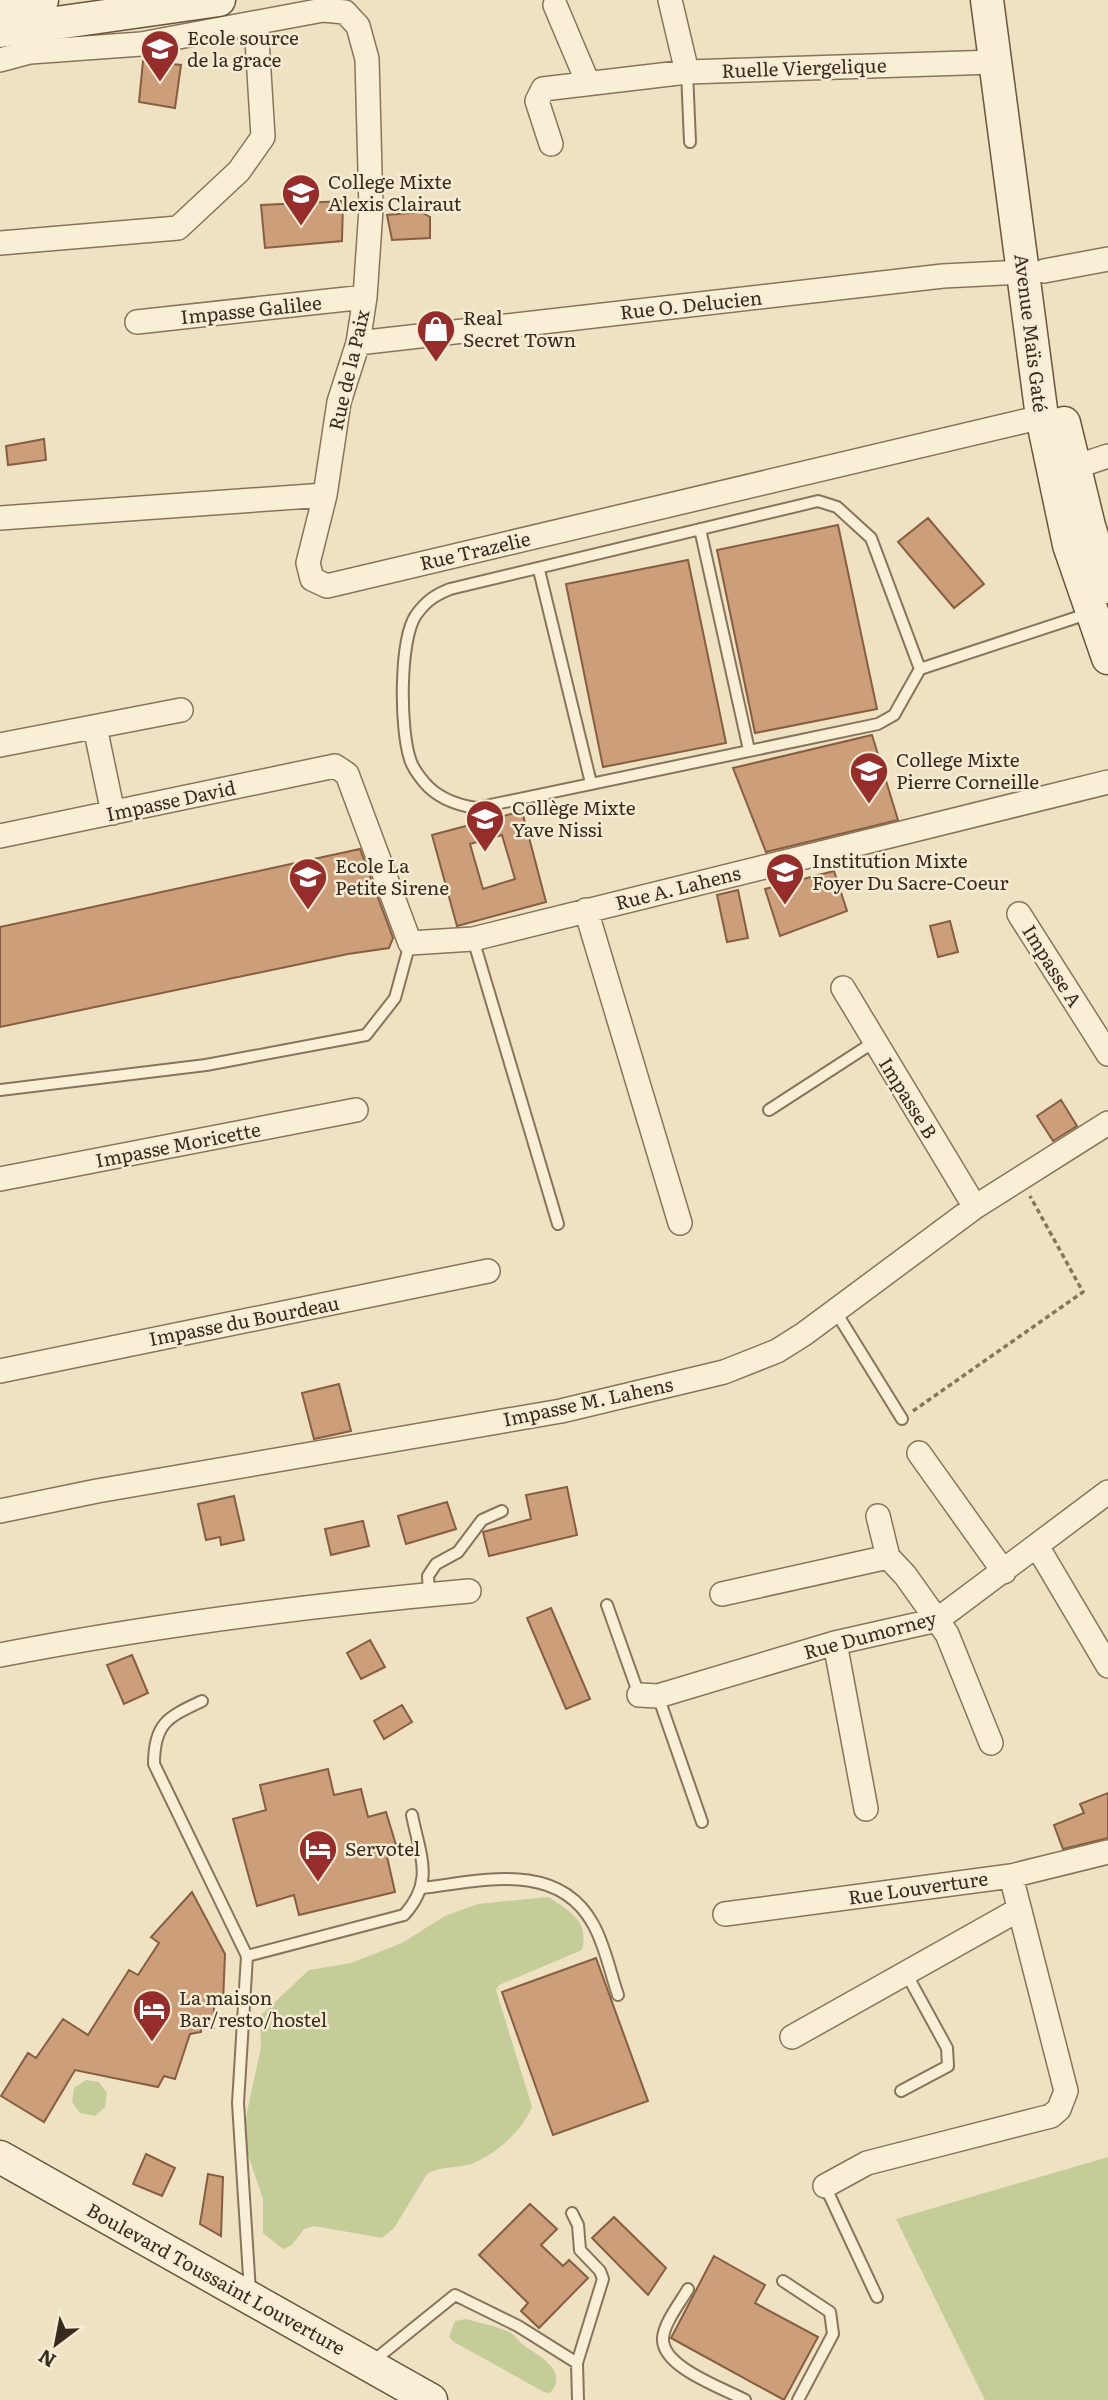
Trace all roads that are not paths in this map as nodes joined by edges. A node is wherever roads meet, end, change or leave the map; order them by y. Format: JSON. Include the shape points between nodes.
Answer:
{"nodes":[{"id":1,"x":42,"y":0,"type":"edge"},
{"id":2,"x":219,"y":0,"type":"edge"},
{"id":3,"x":670,"y":0,"type":"edge"},
{"id":4,"x":987,"y":0,"type":"edge"},
{"id":5,"x":1006,"y":0,"type":"edge"},
{"id":6,"x":555,"y":5,"type":"dead end"},
{"id":7,"x":0,"y":7,"type":"edge"},
{"id":8,"x":256,"y":23,"type":"junction"},
{"id":9,"x":0,"y":31,"type":"edge"},
{"id":10,"x":0,"y":60,"type":"edge"},
{"id":11,"x":995,"y":62,"type":"junction"},
{"id":12,"x":687,"y":72,"type":"junction"},
{"id":13,"x":588,"y":83,"type":"junction"},
{"id":14,"x":690,"y":142,"type":"dead end"},
{"id":15,"x":551,"y":144,"type":"dead end"},
{"id":16,"x":0,"y":243,"type":"edge"},
{"id":17,"x":1108,"y":258,"type":"edge"},
{"id":18,"x":1034,"y":272,"type":"junction"},
{"id":19,"x":365,"y":297,"type":"junction"},
{"id":20,"x":137,"y":322,"type":"dead end"},
{"id":21,"x":358,"y":343,"type":"junction"},
{"id":22,"x":1042,"y":417,"type":"junction"},
{"id":23,"x":1108,"y":456,"type":"edge"},
{"id":24,"x":1075,"y":467,"type":"junction"},
{"id":25,"x":325,"y":495,"type":"junction"},
{"id":26,"x":0,"y":518,"type":"edge"},
{"id":27,"x":700,"y":529,"type":"junction"},
{"id":28,"x":539,"y":570,"type":"junction"},
{"id":29,"x":1108,"y":587,"type":"edge"},
{"id":30,"x":1099,"y":608,"type":"edge"},
{"id":31,"x":1108,"y":658,"type":"edge"},
{"id":32,"x":920,"y":669,"type":"junction"},
{"id":33,"x":181,"y":710,"type":"dead end"},
{"id":34,"x":95,"y":727,"type":"junction"},
{"id":35,"x":0,"y":745,"type":"edge"},
{"id":36,"x":749,"y":750,"type":"junction"},
{"id":37,"x":1108,"y":782,"type":"edge"},
{"id":38,"x":591,"y":783,"type":"junction"},
{"id":39,"x":113,"y":813,"type":"junction"},
{"id":40,"x":0,"y":836,"type":"edge"},
{"id":41,"x":586,"y":910,"type":"junction"},
{"id":42,"x":1020,"y":914,"type":"dead end"},
{"id":43,"x":473,"y":939,"type":"junction"},
{"id":44,"x":410,"y":943,"type":"junction"},
{"id":45,"x":843,"y":988,"type":"dead end"},
{"id":46,"x":874,"y":1042,"type":"junction"},
{"id":47,"x":1108,"y":1054,"type":"edge"},
{"id":48,"x":0,"y":1090,"type":"edge"},
{"id":49,"x":356,"y":1110,"type":"dead end"},
{"id":50,"x":769,"y":1110,"type":"dead end"},
{"id":51,"x":1108,"y":1123,"type":"edge"},
{"id":52,"x":0,"y":1179,"type":"edge"},
{"id":53,"x":975,"y":1207,"type":"junction"},
{"id":54,"x":680,"y":1223,"type":"dead end"},
{"id":55,"x":558,"y":1224,"type":"dead end"},
{"id":56,"x":488,"y":1271,"type":"dead end"},
{"id":57,"x":834,"y":1309,"type":"junction"},
{"id":58,"x":0,"y":1371,"type":"edge"},
{"id":59,"x":902,"y":1419,"type":"road end"},
{"id":60,"x":919,"y":1453,"type":"dead end"},
{"id":61,"x":1108,"y":1492,"type":"edge"},
{"id":62,"x":0,"y":1511,"type":"edge"},
{"id":63,"x":502,"y":1511,"type":"dead end"},
{"id":64,"x":878,"y":1516,"type":"dead end"},
{"id":65,"x":1037,"y":1546,"type":"junction"},
{"id":66,"x":888,"y":1557,"type":"junction"},
{"id":67,"x":1004,"y":1572,"type":"junction"},
{"id":68,"x":469,"y":1591,"type":"dead end"},
{"id":69,"x":429,"y":1594,"type":"junction"},
{"id":70,"x":722,"y":1594,"type":"dead end"},
{"id":71,"x":607,"y":1605,"type":"dead end"},
{"id":72,"x":937,"y":1620,"type":"junction"},
{"id":73,"x":835,"y":1643,"type":"junction"},
{"id":74,"x":0,"y":1655,"type":"edge"},
{"id":75,"x":1108,"y":1667,"type":"edge"},
{"id":76,"x":648,"y":1695,"type":"junction"},
{"id":77,"x":202,"y":1701,"type":"dead end"},
{"id":78,"x":991,"y":1743,"type":"dead end"},
{"id":79,"x":866,"y":1809,"type":"dead end"},
{"id":80,"x":412,"y":1815,"type":"dead end"},
{"id":81,"x":702,"y":1822,"type":"dead end"},
{"id":82,"x":1108,"y":1852,"type":"edge"},
{"id":83,"x":1011,"y":1876,"type":"junction"},
{"id":84,"x":423,"y":1888,"type":"junction"},
{"id":85,"x":1018,"y":1910,"type":"junction"},
{"id":86,"x":725,"y":1914,"type":"dead end"},
{"id":87,"x":247,"y":1956,"type":"junction"},
{"id":88,"x":906,"y":1973,"type":"junction"},
{"id":89,"x":618,"y":1995,"type":"dead end"},
{"id":90,"x":792,"y":2037,"type":"dead end"},
{"id":91,"x":901,"y":2091,"type":"dead end"},
{"id":92,"x":0,"y":2157,"type":"edge"},
{"id":93,"x":825,"y":2186,"type":"joint"},
{"id":94,"x":572,"y":2213,"type":"dead end"},
{"id":95,"x":783,"y":2281,"type":"dead end"},
{"id":96,"x":688,"y":2289,"type":"dead end"},
{"id":97,"x":877,"y":2297,"type":"dead end"},
{"id":98,"x":251,"y":2298,"type":"junction"},
{"id":99,"x":577,"y":2363,"type":"junction"},
{"id":100,"x":368,"y":2365,"type":"junction"},
{"id":101,"x":431,"y":2400,"type":"edge"},
{"id":102,"x":578,"y":2400,"type":"edge"},
{"id":103,"x":745,"y":2400,"type":"edge"},
{"id":104,"x":798,"y":2400,"type":"edge"}],
"edges":[{"from":1,"to":7,"type":"main road"},
{"from":2,"to":9,"type":"main road"},
{"from":3,"to":12,"type":"street"},
{"from":4,"to":11,"type":"main road","name":"Avenue Maïs Gaté"},
{"from":5,"to":18,"type":"main road","name":"Avenue Maïs Gaté"},
{"from":6,"to":13,"type":"street"},
{"from":8,"to":10,"type":"street","name":"Rue de la Paix","via":[[141,44],[30,52]]},
{"from":8,"to":16,"type":"street","via":[[263,137],[239,171],[177,228]]},
{"from":8,"to":19,"type":"street","name":"Rue de la Paix","via":[[323,10],[345,12],[358,26],[367,59],[368,87],[371,209]]},
{"from":11,"to":12,"type":"street","name":"Ruelle Viergelique"},
{"from":11,"to":18,"type":"main road","name":"Avenue Maïs Gaté"},
{"from":12,"to":13,"type":"street","name":"Ruelle Viergelique"},
{"from":12,"to":14,"type":"lane"},
{"from":13,"to":15,"type":"street","name":"Ruelle Viergelique","via":[[540,93],[537,101]]},
{"from":17,"to":18,"type":"street","name":"Rue O. Delucien"},
{"from":18,"to":21,"type":"street","name":"Rue O. Delucien","via":[[930,278]]},
{"from":18,"to":22,"type":"main road","name":"Avenue Maïs Gaté"},
{"from":18,"to":24,"type":"main road","name":"Avenue Maïs Gaté"},
{"from":19,"to":20,"type":"street","name":"Impasse Galilee"},
{"from":19,"to":21,"type":"street","name":"Rue de la Paix"},
{"from":21,"to":25,"type":"street","name":"Rue de la Paix","via":[[339,402]]},
{"from":22,"to":25,"type":"street","name":"Rue Trazelie","via":[[327,586],[312,579],[308,564]]},
{"from":22,"to":30,"type":"main road","name":"Avenue Maïs Gaté","via":[[1069,545]]},
{"from":23,"to":24,"type":"street"},
{"from":24,"to":29,"type":"main road","name":"Avenue Maïs Gaté"},
{"from":25,"to":26,"type":"street"},
{"from":27,"to":28,"type":"lane"},
{"from":27,"to":32,"type":"lane","via":[[818,502],[837,507],[871,538]]},
{"from":27,"to":36,"type":"lane"},
{"from":28,"to":38,"type":"lane"},
{"from":28,"to":38,"type":"lane","via":[[450,589],[431,597],[415,616],[407,638],[404,727],[410,761],[425,785],[453,804],[476,808]]},
{"from":30,"to":31,"type":"main road","name":"Avenue Maïs Gaté"},
{"from":30,"to":32,"type":"lane"},
{"from":32,"to":36,"type":"lane","via":[[894,715],[877,724]]},
{"from":33,"to":34,"type":"street"},
{"from":34,"to":35,"type":"street"},
{"from":34,"to":39,"type":"street"},
{"from":36,"to":38,"type":"lane"},
{"from":37,"to":41,"type":"street","name":"Rue A. Lahens"},
{"from":39,"to":40,"type":"street","name":"Impasse David"},
{"from":39,"to":44,"type":"street","name":"Impasse David","via":[[335,766],[342,769],[348,774]]},
{"from":41,"to":43,"type":"street","name":"Rue A. Lahens"},
{"from":41,"to":54,"type":"street"},
{"from":42,"to":47,"type":"street","name":"Impasse A"},
{"from":43,"to":44,"type":"street","name":"Rue A. Lahens"},
{"from":43,"to":55,"type":"lane"},
{"from":44,"to":48,"type":"lane","via":[[395,998],[366,1034],[206,1065]]},
{"from":45,"to":46,"type":"street","name":"Impasse B"},
{"from":46,"to":50,"type":"lane"},
{"from":46,"to":53,"type":"street","name":"Impasse B"},
{"from":49,"to":52,"type":"street","name":"Impasse Moricette"},
{"from":51,"to":53,"type":"street","name":"Impasse M. Lahens"},
{"from":53,"to":57,"type":"street","name":"Impasse M. Lahens"},
{"from":56,"to":58,"type":"street","name":"Impasse du Bourdeau"},
{"from":57,"to":59,"type":"lane"},
{"from":57,"to":62,"type":"street","name":"Impasse M. Lahens","via":[[777,1351],[724,1372],[561,1411]]},
{"from":60,"to":67,"type":"street"},
{"from":61,"to":65,"type":"street","name":"Rue Dumorney"},
{"from":63,"to":69,"type":"lane","via":[[482,1520],[458,1552],[436,1564],[428,1576]]},
{"from":64,"to":66,"type":"street"},
{"from":65,"to":67,"type":"street","name":"Rue Dumorney"},
{"from":65,"to":75,"type":"street"},
{"from":66,"to":70,"type":"street"},
{"from":66,"to":72,"type":"street"},
{"from":67,"to":72,"type":"street","name":"Rue Dumorney"},
{"from":68,"to":69,"type":"street"},
{"from":69,"to":74,"type":"street","via":[[86,1638]]},
{"from":71,"to":76,"type":"lane"},
{"from":72,"to":73,"type":"street","name":"Rue Dumorney"},
{"from":72,"to":78,"type":"street","via":[[947,1634]]},
{"from":73,"to":76,"type":"street","name":"Rue Dumorney"},
{"from":73,"to":79,"type":"street"},
{"from":76,"to":81,"type":"lane"},
{"from":77,"to":87,"type":"lane","via":[[170,1716],[154,1744],[154,1764]]},
{"from":80,"to":84,"type":"lane"},
{"from":82,"to":83,"type":"street","name":"Rue Louverture"},
{"from":83,"to":85,"type":"street"},
{"from":83,"to":86,"type":"street","name":"Rue Louverture"},
{"from":84,"to":87,"type":"lane","via":[[404,1915]]},
{"from":84,"to":89,"type":"lane","via":[[508,1877],[553,1887],[583,1908],[594,1926]]},
{"from":85,"to":88,"type":"street"},
{"from":85,"to":93,"type":"street","via":[[1066,2091],[1059,2109],[1051,2116],[867,2163]]},
{"from":87,"to":98,"type":"lane","via":[[238,2103]]},
{"from":88,"to":90,"type":"street"},
{"from":88,"to":91,"type":"lane","via":[[947,2049],[948,2066]]},
{"from":92,"to":98,"type":"main road","name":"Boulevard Toussaint Louverture"},
{"from":93,"to":97,"type":"lane"},
{"from":94,"to":99,"type":"lane","via":[[580,2250],[603,2279]]},
{"from":95,"to":104,"type":"lane","via":[[830,2312],[833,2334]]},
{"from":96,"to":103,"type":"lane","via":[[663,2334],[665,2351],[678,2365]]},
{"from":98,"to":100,"type":"main road","name":"Boulevard Toussaint Louverture"},
{"from":99,"to":100,"type":"lane","via":[[518,2326],[455,2295]]},
{"from":99,"to":102,"type":"lane"},
{"from":100,"to":101,"type":"main road","name":"Boulevard Toussaint Louverture"}]}
